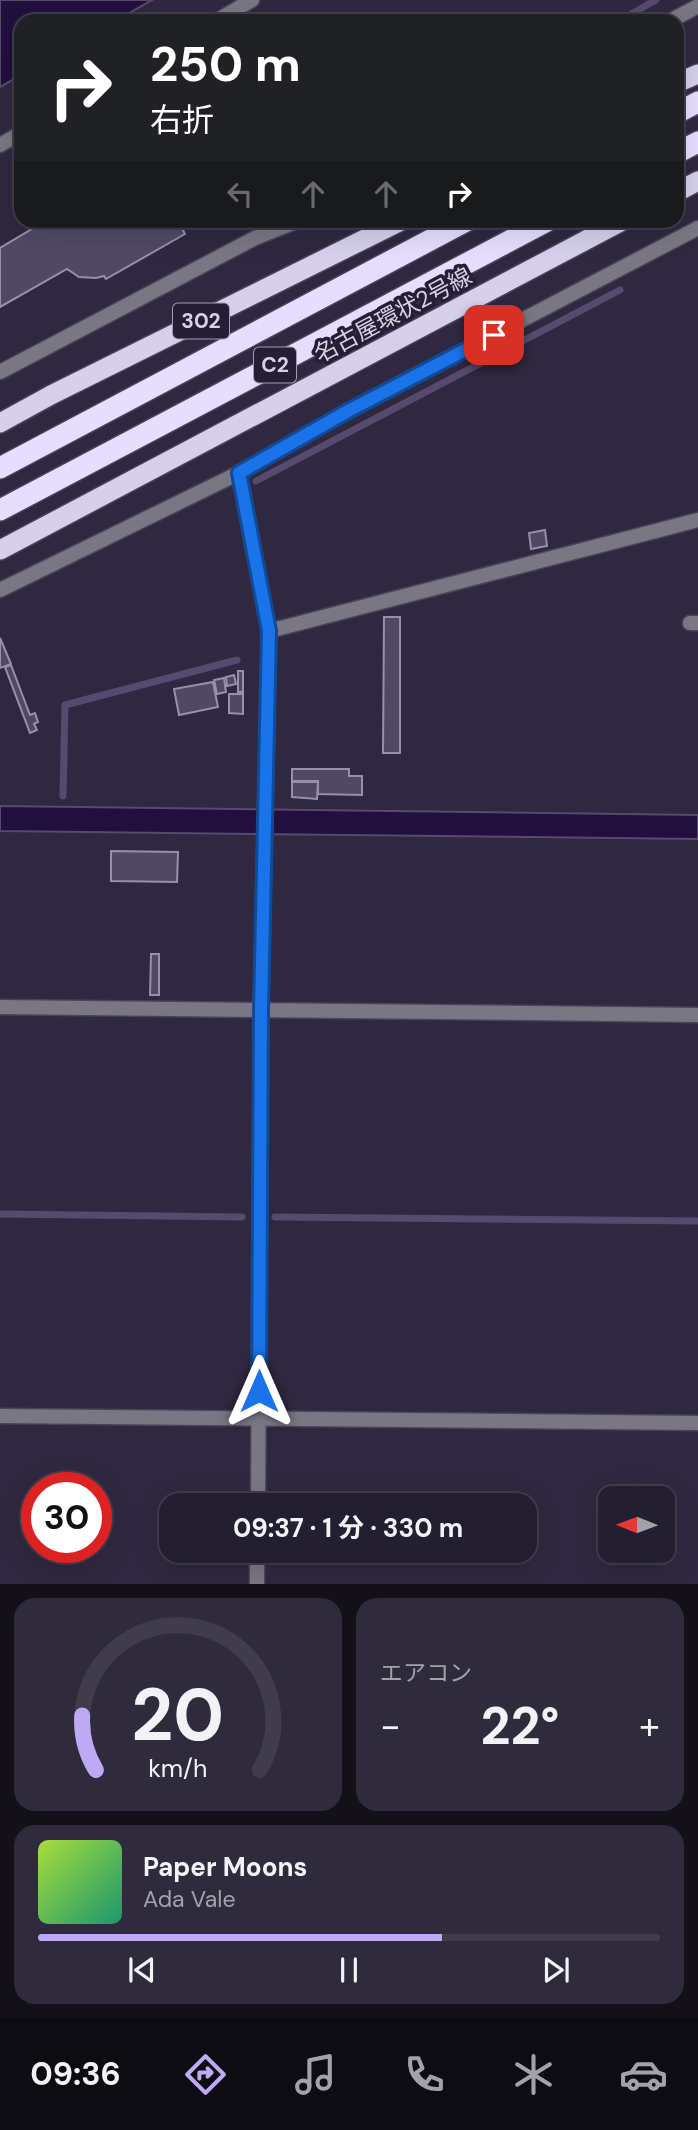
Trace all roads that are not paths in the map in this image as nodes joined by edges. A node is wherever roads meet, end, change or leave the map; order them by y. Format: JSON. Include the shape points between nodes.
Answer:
{"nodes":[{"id":1,"x":252,"y":0,"type":"edge"},
{"id":2,"x":228,"y":14,"type":"edge"},
{"id":3,"x":280,"y":228,"type":"edge"},
{"id":4,"x":387,"y":228,"type":"edge"},
{"id":5,"x":453,"y":228,"type":"edge"},
{"id":6,"x":534,"y":228,"type":"edge"},
{"id":7,"x":609,"y":228,"type":"edge"},
{"id":8,"x":698,"y":228,"type":"edge"},
{"id":9,"x":0,"y":372,"type":"edge"},
{"id":10,"x":0,"y":423,"type":"edge"},
{"id":11,"x":0,"y":468,"type":"edge"},
{"id":12,"x":239,"y":473,"type":"junction"},
{"id":13,"x":0,"y":510,"type":"edge"},
{"id":14,"x":698,"y":520,"type":"edge"},
{"id":15,"x":0,"y":550,"type":"edge"},
{"id":16,"x":0,"y":590,"type":"edge"},
{"id":17,"x":269,"y":631,"type":"junction"},
{"id":18,"x":0,"y":1007,"type":"edge"},
{"id":19,"x":261,"y":1010,"type":"junction"},
{"id":20,"x":698,"y":1015,"type":"edge"},
{"id":21,"x":0,"y":1416,"type":"edge"},
{"id":22,"x":258,"y":1418,"type":"junction"},
{"id":23,"x":698,"y":1423,"type":"edge"},
{"id":24,"x":258,"y":1493,"type":"edge"},
{"id":25,"x":257,"y":1563,"type":"edge"},
{"id":26,"x":257,"y":1584,"type":"edge"}],
"edges":[{"from":1,"to":2,"type":"street"},
{"from":3,"to":9,"type":"street"},
{"from":4,"to":10,"type":"highway","number":"302"},
{"from":5,"to":11,"type":"highway","number":"C2"},
{"from":6,"to":13,"type":"highway","number":"C2"},
{"from":7,"to":15,"type":"highway","name":"名古屋環状2号線"},
{"from":8,"to":12,"type":"street"},
{"from":12,"to":16,"type":"street"},
{"from":12,"to":17,"type":"street"},
{"from":14,"to":17,"type":"street"},
{"from":17,"to":19,"type":"street"},
{"from":18,"to":19,"type":"street"},
{"from":19,"to":20,"type":"street"},
{"from":19,"to":22,"type":"street"},
{"from":21,"to":22,"type":"street"},
{"from":22,"to":23,"type":"street"},
{"from":22,"to":24,"type":"street"},
{"from":25,"to":26,"type":"street"}]}
